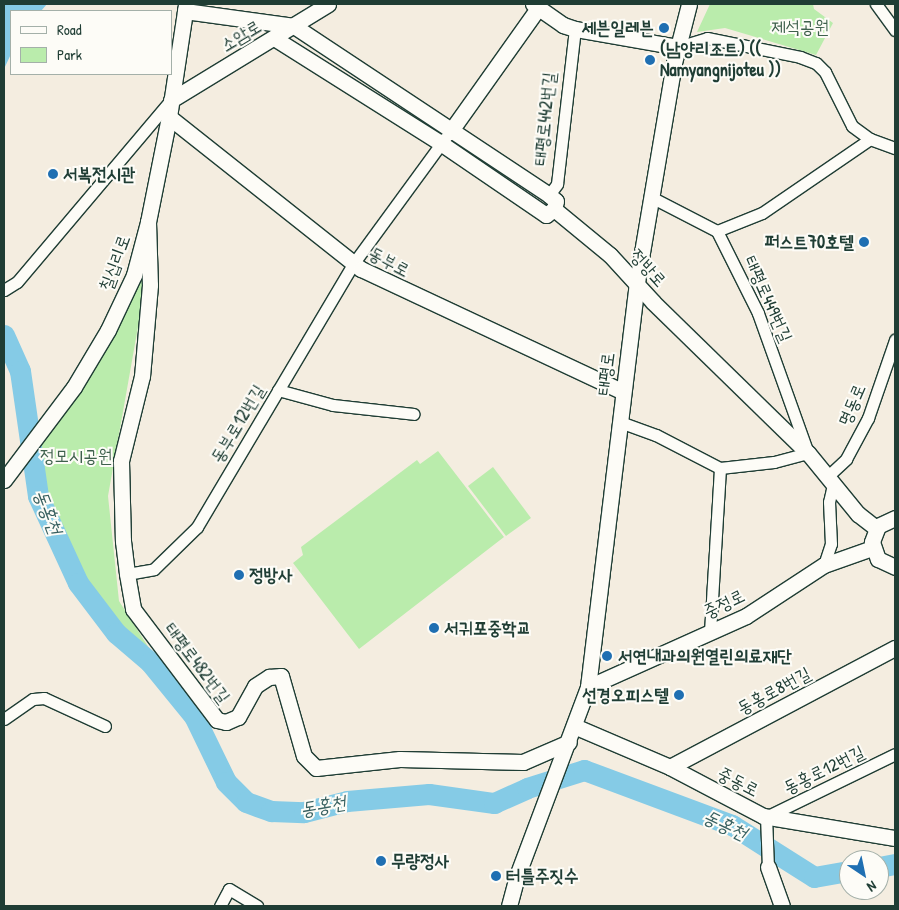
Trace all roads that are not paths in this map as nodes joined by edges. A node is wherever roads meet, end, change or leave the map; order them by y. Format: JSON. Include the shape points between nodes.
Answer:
{"nodes":[{"id":1,"x":328,"y":4,"type":"edge"},
{"id":2,"x":689,"y":4,"type":"edge"},
{"id":3,"x":876,"y":4,"type":"edge"},
{"id":4,"x":536,"y":6,"type":"edge"},
{"id":5,"x":185,"y":7,"type":"edge"},
{"id":6,"x":294,"y":26,"type":"junction"},
{"id":7,"x":575,"y":29,"type":"junction"},
{"id":8,"x":895,"y":30,"type":"edge"},
{"id":9,"x":274,"y":38,"type":"junction"},
{"id":10,"x":678,"y":47,"type":"junction"},
{"id":11,"x":171,"y":100,"type":"junction"},
{"id":12,"x":169,"y":117,"type":"junction"},
{"id":13,"x":446,"y":138,"type":"junction"},
{"id":14,"x":870,"y":139,"type":"junction"},
{"id":15,"x":895,"y":148,"type":"edge"},
{"id":16,"x":651,"y":197,"type":"junction"},
{"id":17,"x":552,"y":202,"type":"junction"},
{"id":18,"x":148,"y":222,"type":"junction"},
{"id":19,"x":717,"y":231,"type":"junction"},
{"id":20,"x":354,"y":264,"type":"junction"},
{"id":21,"x":637,"y":282,"type":"junction"},
{"id":22,"x":4,"y":290,"type":"edge"},
{"id":23,"x":895,"y":340,"type":"edge"},
{"id":24,"x":278,"y":390,"type":"junction"},
{"id":25,"x":622,"y":391,"type":"junction"},
{"id":26,"x":414,"y":414,"type":"dead end"},
{"id":27,"x":620,"y":422,"type":"junction"},
{"id":28,"x":808,"y":453,"type":"junction"},
{"id":29,"x":720,"y":468,"type":"junction"},
{"id":30,"x":4,"y":480,"type":"edge"},
{"id":31,"x":831,"y":480,"type":"junction"},
{"id":32,"x":895,"y":518,"type":"edge"},
{"id":33,"x":876,"y":528,"type":"junction"},
{"id":34,"x":872,"y":548,"type":"junction"},
{"id":35,"x":824,"y":565,"type":"junction"},
{"id":36,"x":895,"y":567,"type":"edge"},
{"id":37,"x":127,"y":574,"type":"junction"},
{"id":38,"x":710,"y":632,"type":"junction"},
{"id":39,"x":895,"y":648,"type":"edge"},
{"id":40,"x":588,"y":687,"type":"junction"},
{"id":41,"x":4,"y":719,"type":"edge"},
{"id":42,"x":105,"y":726,"type":"dead end"},
{"id":43,"x":574,"y":726,"type":"junction"},
{"id":44,"x":567,"y":745,"type":"junction"},
{"id":45,"x":895,"y":754,"type":"edge"},
{"id":46,"x":670,"y":768,"type":"junction"},
{"id":47,"x":767,"y":816,"type":"junction"},
{"id":48,"x":895,"y":838,"type":"edge"},
{"id":49,"x":768,"y":867,"type":"joint"},
{"id":50,"x":220,"y":906,"type":"edge"},
{"id":51,"x":257,"y":906,"type":"edge"},
{"id":52,"x":509,"y":906,"type":"edge"},
{"id":53,"x":782,"y":906,"type":"edge"}],
"edges":[{"from":1,"to":6,"type":"street","name":"소암로"},
{"from":2,"to":10,"type":"street","name":"태평로"},
{"from":3,"to":8,"type":"street"},
{"from":4,"to":7,"type":"street","via":[[563,25]]},
{"from":4,"to":13,"type":"street"},
{"from":5,"to":6,"type":"street"},
{"from":5,"to":11,"type":"street","name":"칠십리로"},
{"from":6,"to":9,"type":"street","name":"소암로"},
{"from":6,"to":13,"type":"street","name":"정방로"},
{"from":7,"to":10,"type":"street"},
{"from":7,"to":17,"type":"street","name":"태평로442번길","via":[[557,184]]},
{"from":9,"to":11,"type":"street","name":"소암로"},
{"from":9,"to":13,"type":"street","name":"정방로"},
{"from":10,"to":14,"type":"street","via":[[707,38],[816,63],[825,72],[852,126]]},
{"from":10,"to":16,"type":"street","name":"태평로"},
{"from":11,"to":12,"type":"street","name":"칠십리로"},
{"from":11,"to":22,"type":"street","via":[[17,282]]},
{"from":12,"to":18,"type":"street","name":"칠십리로"},
{"from":12,"to":20,"type":"street","name":"동부로"},
{"from":13,"to":17,"type":"street","name":"정방로"},
{"from":13,"to":20,"type":"street"},
{"from":14,"to":15,"type":"street"},
{"from":14,"to":19,"type":"street","via":[[762,213]]},
{"from":16,"to":19,"type":"street"},
{"from":16,"to":21,"type":"street","name":"태평로"},
{"from":17,"to":21,"type":"street","name":"정방로"},
{"from":18,"to":30,"type":"street","name":"칠십리로","via":[[134,275],[108,330],[74,387]]},
{"from":18,"to":37,"type":"street","name":"태평로482번길","via":[[150,285],[142,376],[121,461],[122,541]]},
{"from":19,"to":28,"type":"street","name":"태평로449번길","via":[[758,313]]},
{"from":20,"to":24,"type":"street","name":"동부로12번길"},
{"from":20,"to":25,"type":"street","name":"동부로","via":[[385,282]]},
{"from":21,"to":25,"type":"street","name":"태평로"},
{"from":21,"to":28,"type":"street","name":"정방로","via":[[653,302]]},
{"from":23,"to":31,"type":"street","name":"명동로","via":[[868,418]]},
{"from":24,"to":26,"type":"street","via":[[333,405]]},
{"from":24,"to":37,"type":"street","name":"동부로12번길","via":[[197,527],[154,569]]},
{"from":25,"to":27,"type":"street","name":"태평로"},
{"from":27,"to":29,"type":"street","via":[[656,435]]},
{"from":27,"to":40,"type":"street","name":"태평로"},
{"from":28,"to":29,"type":"street","via":[[774,462]]},
{"from":28,"to":31,"type":"street","name":"정방로"},
{"from":29,"to":38,"type":"street"},
{"from":31,"to":33,"type":"street","name":"정방로","via":[[858,514]]},
{"from":31,"to":35,"type":"street","via":[[831,544]]},
{"from":32,"to":33,"type":"street"},
{"from":33,"to":34,"type":"street"},
{"from":34,"to":35,"type":"street","name":"중정로"},
{"from":34,"to":36,"type":"street","via":[[881,562]]},
{"from":35,"to":38,"type":"street","name":"중정로","via":[[746,616]]},
{"from":37,"to":44,"type":"street","name":"태평로482번길","via":[[133,609],[217,720],[226,722],[238,717],[255,686],[269,676],[281,676],[304,756],[316,768],[400,758],[523,762]]},
{"from":38,"to":40,"type":"street","name":"중정로"},
{"from":39,"to":46,"type":"street","name":"동홍로8번길"},
{"from":40,"to":43,"type":"street","name":"태평로"},
{"from":41,"to":42,"type":"street","via":[[32,699],[44,698]]},
{"from":43,"to":44,"type":"street","name":"태평로"},
{"from":43,"to":46,"type":"street","name":"중동로"},
{"from":44,"to":52,"type":"street","name":"태평로","via":[[517,876]]},
{"from":45,"to":47,"type":"street","name":"동홍로12번길"},
{"from":46,"to":47,"type":"street","name":"중동로"},
{"from":47,"to":48,"type":"street","name":"중동로"},
{"from":47,"to":49,"type":"street"},
{"from":49,"to":53,"type":"street"},
{"from":50,"to":51,"type":"street","via":[[229,889]]}]}
